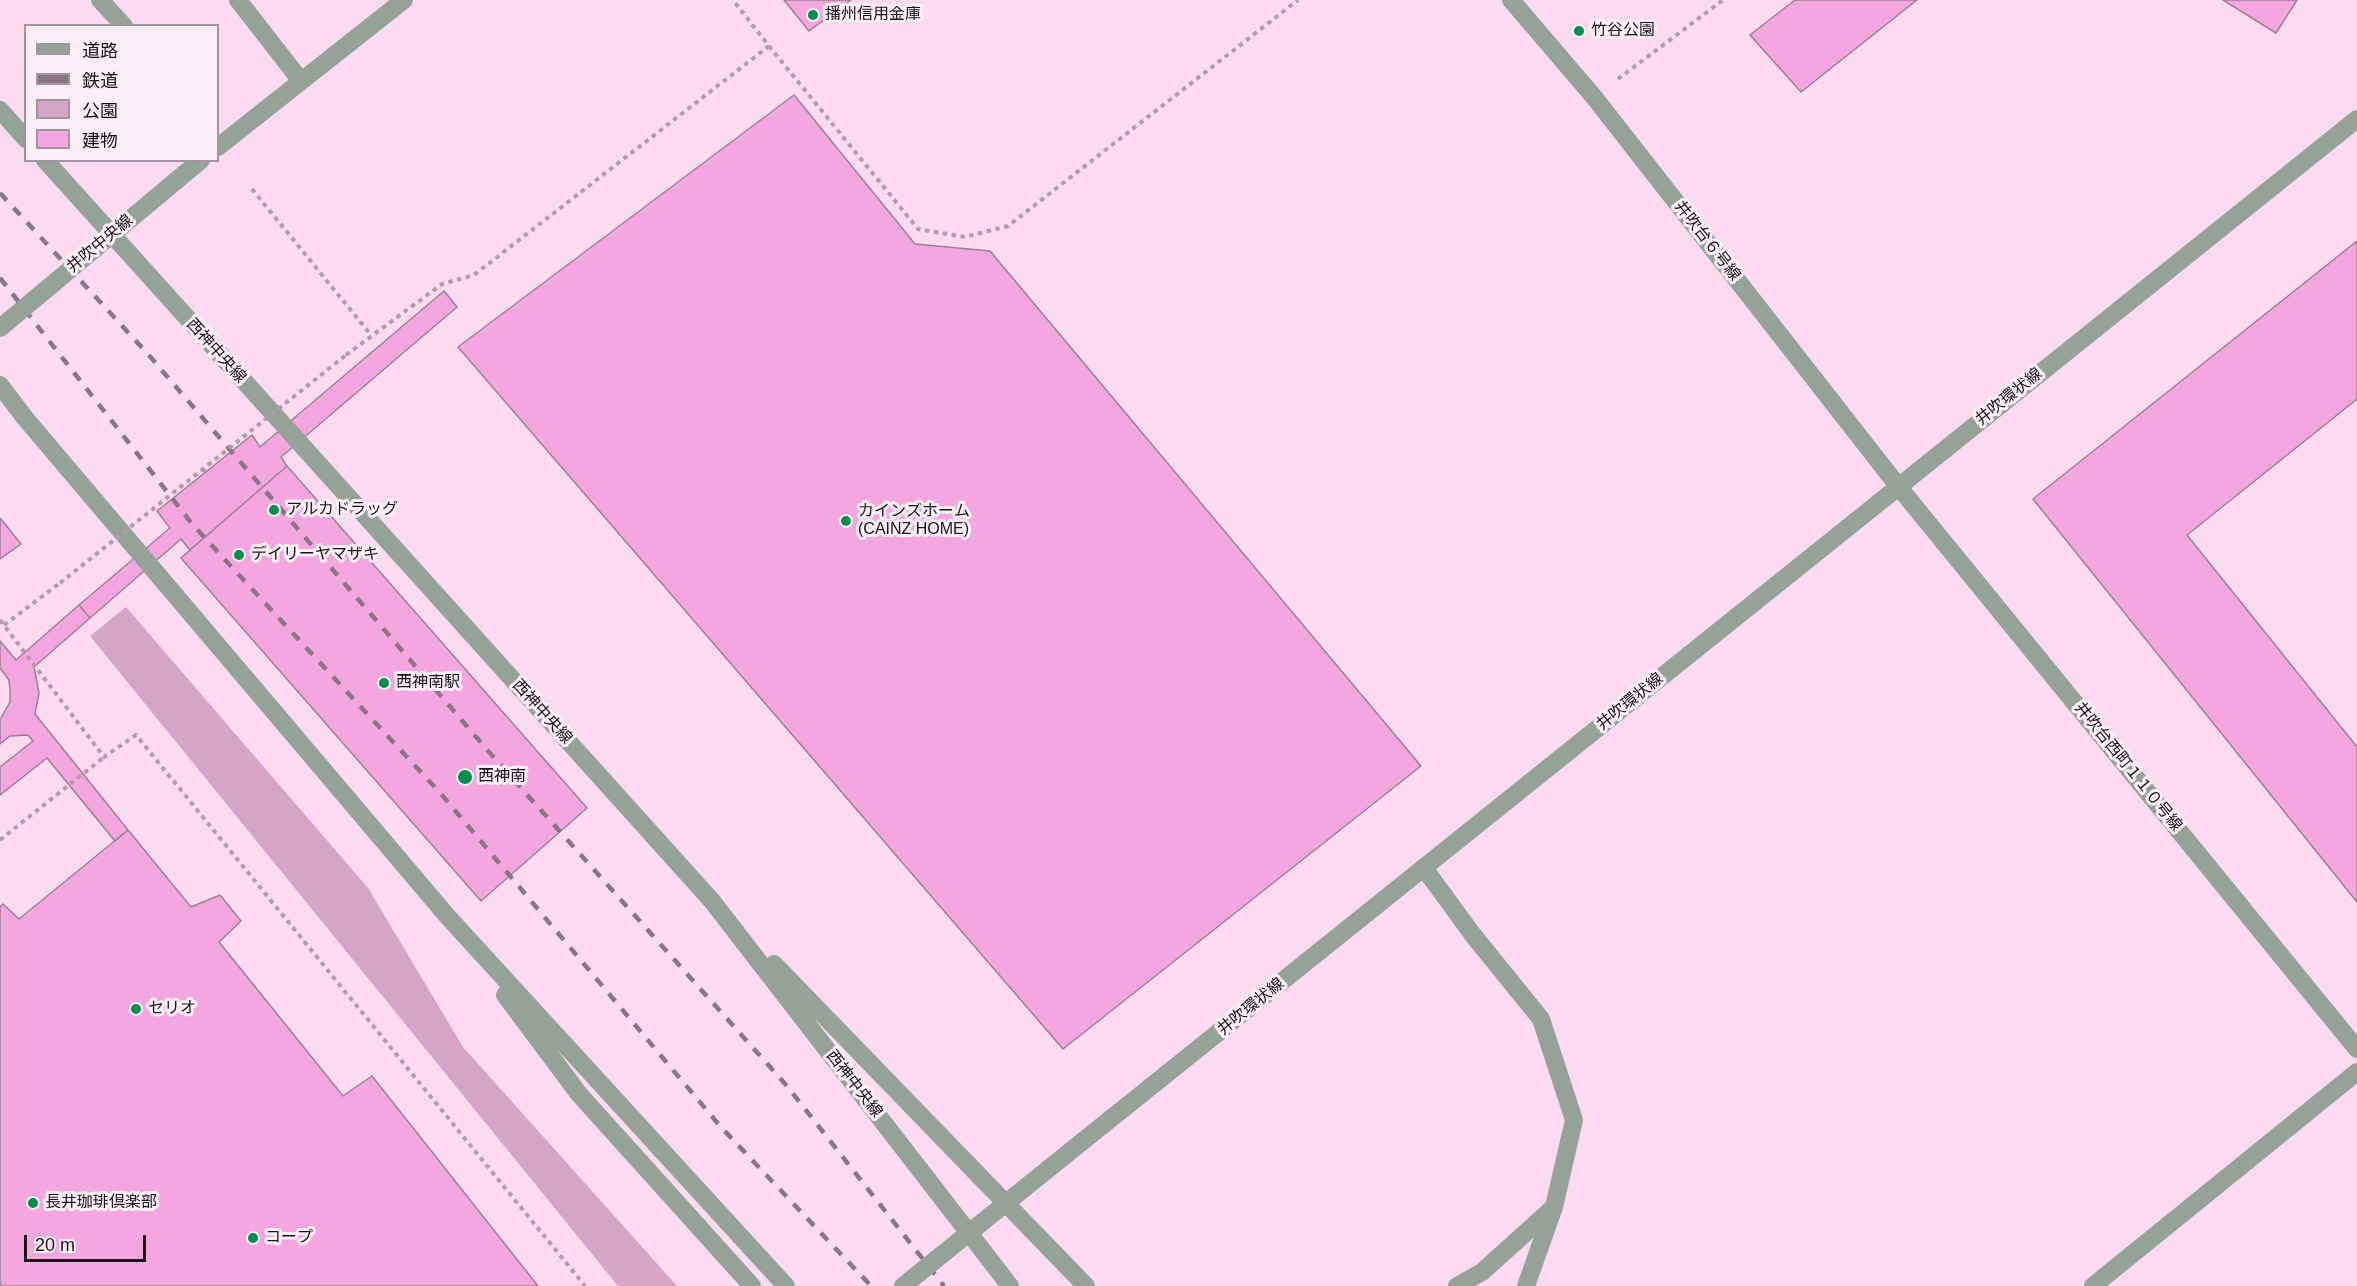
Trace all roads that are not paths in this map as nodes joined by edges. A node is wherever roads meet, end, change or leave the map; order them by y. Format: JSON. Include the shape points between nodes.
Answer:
{"nodes":[{"id":1,"x":100,"y":0,"type":"edge"},
{"id":2,"x":238,"y":0,"type":"edge"},
{"id":3,"x":404,"y":0,"type":"edge"},
{"id":4,"x":1511,"y":0,"type":"edge"},
{"id":5,"x":122,"y":24,"type":"edge"},
{"id":6,"x":301,"y":81,"type":"junction"},
{"id":7,"x":0,"y":110,"type":"edge"},
{"id":8,"x":2357,"y":118,"type":"edge"},
{"id":9,"x":24,"y":137,"type":"edge"},
{"id":10,"x":219,"y":146,"type":"edge"},
{"id":11,"x":47,"y":162,"type":"edge"},
{"id":12,"x":199,"y":162,"type":"edge"},
{"id":13,"x":0,"y":328,"type":"edge"},
{"id":14,"x":0,"y":385,"type":"edge"},
{"id":15,"x":1898,"y":486,"type":"junction"},
{"id":16,"x":1424,"y":868,"type":"junction"},
{"id":17,"x":712,"y":901,"type":"junction"},
{"id":18,"x":448,"y":917,"type":"junction"},
{"id":19,"x":2357,"y":1048,"type":"edge"},
{"id":20,"x":2357,"y":1072,"type":"edge"},
{"id":21,"x":1554,"y":1207,"type":"junction"},
{"id":22,"x":752,"y":1286,"type":"edge"},
{"id":23,"x":786,"y":1286,"type":"edge"},
{"id":24,"x":903,"y":1286,"type":"edge"},
{"id":25,"x":1010,"y":1286,"type":"edge"},
{"id":26,"x":1086,"y":1286,"type":"edge"},
{"id":27,"x":1457,"y":1286,"type":"edge"},
{"id":28,"x":1526,"y":1286,"type":"edge"},
{"id":29,"x":2092,"y":1286,"type":"edge"}],
"edges":[{"from":1,"to":5,"type":"street"},
{"from":2,"to":6,"type":"street"},
{"from":3,"to":6,"type":"street"},
{"from":4,"to":15,"type":"street","name":"井吹台６号線","via":[[1594,98]]},
{"from":6,"to":10,"type":"street"},
{"from":7,"to":9,"type":"street"},
{"from":8,"to":15,"type":"street","name":"井吹環状線"},
{"from":11,"to":17,"type":"street","name":"西神中央線"},
{"from":12,"to":13,"type":"street","name":"井吹中央線","bridge":true},
{"from":14,"to":18,"type":"street"},
{"from":15,"to":16,"type":"street","name":"井吹環状線"},
{"from":15,"to":19,"type":"street","name":"井吹台西町１１０号線"},
{"from":16,"to":21,"type":"street","via":[[1541,1019],[1574,1120]]},
{"from":16,"to":24,"type":"street","name":"井吹環状線","bridge":true},
{"from":17,"to":25,"type":"street","name":"西神中央線"},
{"from":17,"to":26,"type":"street"},
{"from":18,"to":22,"type":"street","via":[[579,1094]]},
{"from":18,"to":23,"type":"street"},
{"from":20,"to":29,"type":"street"},
{"from":21,"to":27,"type":"street","via":[[1482,1272]]},
{"from":21,"to":28,"type":"street"}]}
